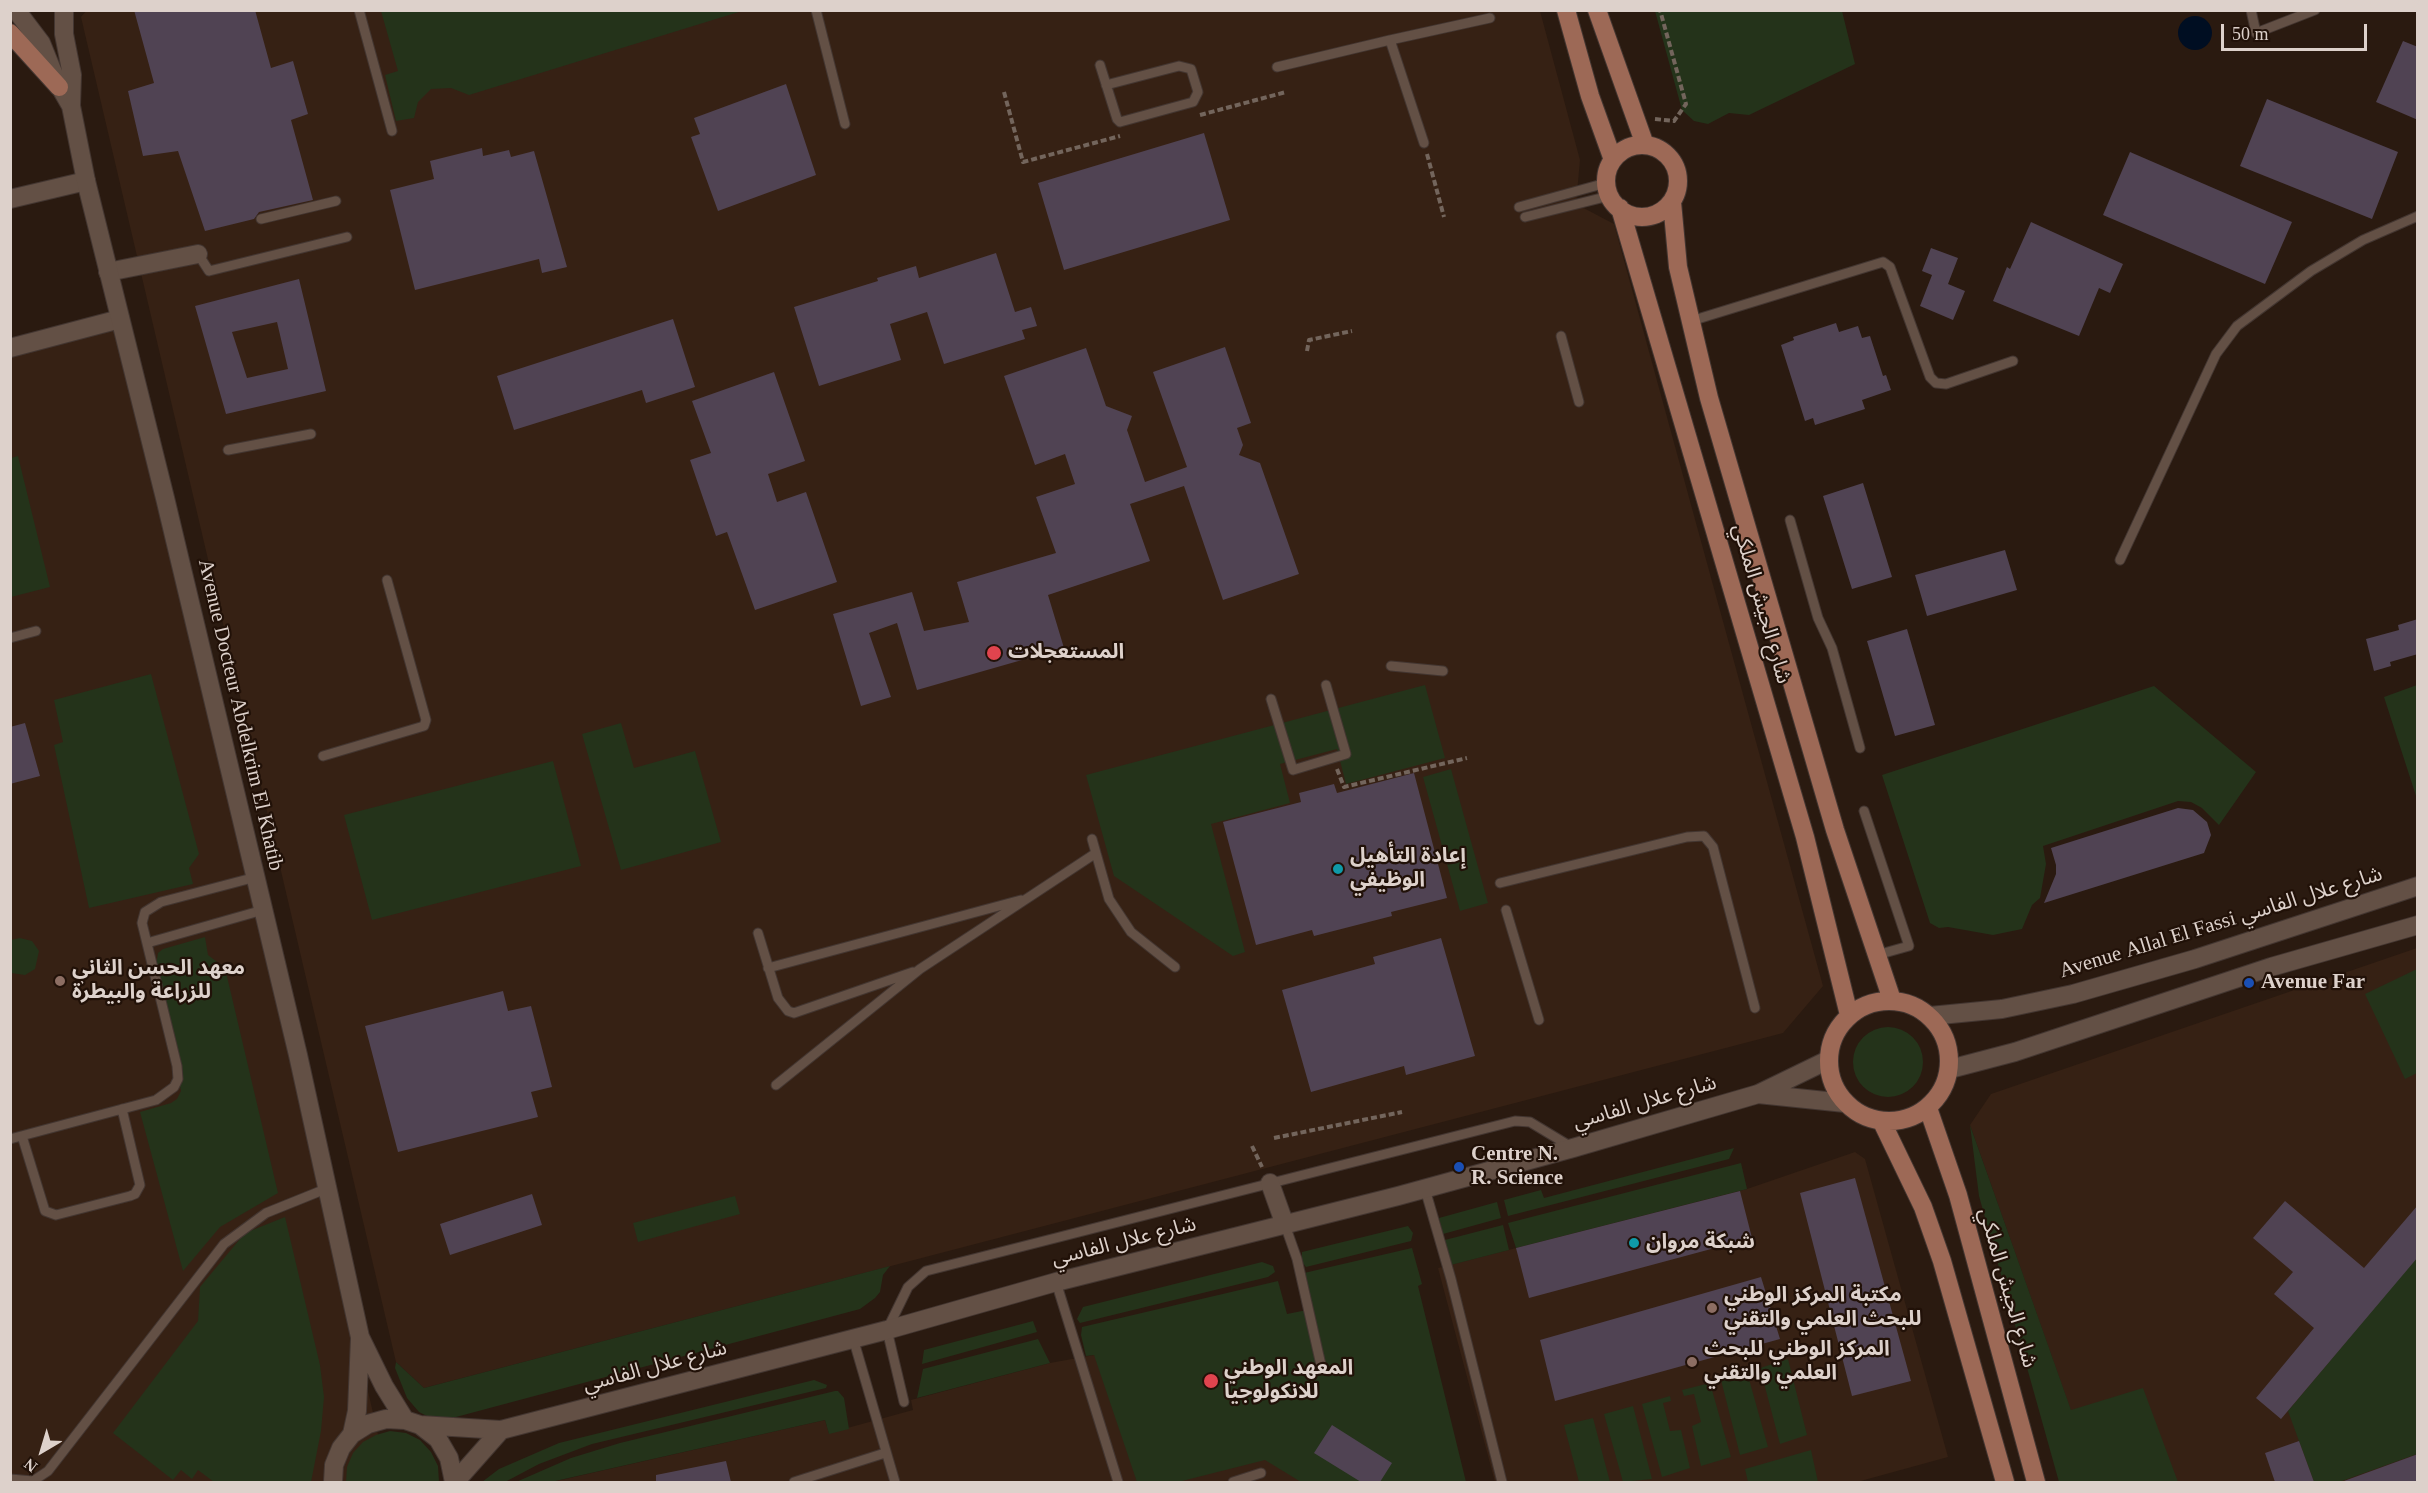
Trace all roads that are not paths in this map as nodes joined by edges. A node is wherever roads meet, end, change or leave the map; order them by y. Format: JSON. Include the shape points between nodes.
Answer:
{"nodes":[{"id":1,"x":16,"y":10,"type":"edge"},
{"id":2,"x":64,"y":10,"type":"edge"},
{"id":3,"x":359,"y":10,"type":"edge"},
{"id":4,"x":816,"y":10,"type":"edge"},
{"id":5,"x":1566,"y":10,"type":"edge"},
{"id":6,"x":1597,"y":10,"type":"edge"},
{"id":7,"x":2251,"y":10,"type":"edge"},
{"id":8,"x":2315,"y":10,"type":"edge"},
{"id":9,"x":1490,"y":18,"type":"dead end"},
{"id":10,"x":10,"y":33,"type":"edge"},
{"id":11,"x":1390,"y":40,"type":"junction"},
{"id":12,"x":1100,"y":65,"type":"dead end"},
{"id":13,"x":1277,"y":67,"type":"dead end"},
{"id":14,"x":1106,"y":85,"type":"junction"},
{"id":15,"x":59,"y":87,"type":"junction"},
{"id":16,"x":70,"y":106,"type":"junction"},
{"id":17,"x":845,"y":124,"type":"dead end"},
{"id":18,"x":392,"y":131,"type":"dead end"},
{"id":19,"x":1424,"y":143,"type":"road end"},
{"id":20,"x":1645,"y":145,"type":"junction"},
{"id":21,"x":1613,"y":160,"type":"junction"},
{"id":22,"x":86,"y":181,"type":"junction"},
{"id":23,"x":1612,"y":196,"type":"junction"},
{"id":24,"x":10,"y":199,"type":"edge"},
{"id":25,"x":336,"y":201,"type":"dead end"},
{"id":26,"x":1672,"y":202,"type":"junction"},
{"id":27,"x":1519,"y":207,"type":"dead end"},
{"id":28,"x":2418,"y":216,"type":"edge"},
{"id":29,"x":1525,"y":217,"type":"dead end"},
{"id":30,"x":261,"y":219,"type":"dead end"},
{"id":31,"x":347,"y":237,"type":"dead end"},
{"id":32,"x":198,"y":254,"type":"joint"},
{"id":33,"x":108,"y":272,"type":"junction"},
{"id":34,"x":120,"y":319,"type":"junction"},
{"id":35,"x":1691,"y":321,"type":"junction"},
{"id":36,"x":1562,"y":336,"type":"dead end"},
{"id":37,"x":10,"y":348,"type":"edge"},
{"id":38,"x":2013,"y":361,"type":"dead end"},
{"id":39,"x":1579,"y":402,"type":"dead end"},
{"id":40,"x":311,"y":434,"type":"dead end"},
{"id":41,"x":228,"y":450,"type":"dead end"},
{"id":42,"x":1790,"y":520,"type":"dead end"},
{"id":43,"x":2120,"y":560,"type":"dead end"},
{"id":44,"x":387,"y":580,"type":"dead end"},
{"id":45,"x":36,"y":631,"type":"dead end"},
{"id":46,"x":10,"y":638,"type":"edge"},
{"id":47,"x":1391,"y":666,"type":"dead end"},
{"id":48,"x":1443,"y":670,"type":"dead end"},
{"id":49,"x":1326,"y":686,"type":"dead end"},
{"id":50,"x":1271,"y":699,"type":"dead end"},
{"id":51,"x":1860,"y":748,"type":"dead end"},
{"id":52,"x":323,"y":756,"type":"dead end"},
{"id":53,"x":1864,"y":811,"type":"dead end"},
{"id":54,"x":1092,"y":839,"type":"dead end"},
{"id":55,"x":1096,"y":853,"type":"junction"},
{"id":56,"x":255,"y":877,"type":"junction"},
{"id":57,"x":1500,"y":883,"type":"dead end"},
{"id":58,"x":2418,"y":886,"type":"edge"},
{"id":59,"x":1029,"y":897,"type":"junction"},
{"id":60,"x":263,"y":910,"type":"junction"},
{"id":61,"x":1506,"y":910,"type":"dead end"},
{"id":62,"x":2418,"y":925,"type":"edge"},
{"id":63,"x":758,"y":933,"type":"dead end"},
{"id":64,"x":147,"y":943,"type":"junction"},
{"id":65,"x":1877,"y":955,"type":"junction"},
{"id":66,"x":768,"y":968,"type":"junction"},
{"id":67,"x":1175,"y":968,"type":"dead end"},
{"id":68,"x":920,"y":969,"type":"junction"},
{"id":69,"x":1892,"y":1000,"type":"junction"},
{"id":70,"x":1755,"y":1008,"type":"dead end"},
{"id":71,"x":1849,"y":1015,"type":"junction"},
{"id":72,"x":1930,"y":1016,"type":"junction"},
{"id":73,"x":1539,"y":1020,"type":"dead end"},
{"id":74,"x":1828,"y":1060,"type":"junction"},
{"id":75,"x":1950,"y":1069,"type":"junction"},
{"id":76,"x":776,"y":1085,"type":"dead end"},
{"id":77,"x":1758,"y":1094,"type":"junction"},
{"id":78,"x":1845,"y":1103,"type":"junction"},
{"id":79,"x":1928,"y":1108,"type":"junction"},
{"id":80,"x":122,"y":1109,"type":"junction"},
{"id":81,"x":1882,"y":1122,"type":"junction"},
{"id":82,"x":22,"y":1136,"type":"junction"},
{"id":83,"x":10,"y":1139,"type":"edge"},
{"id":84,"x":1573,"y":1148,"type":"junction"},
{"id":85,"x":1270,"y":1184,"type":"junction"},
{"id":86,"x":329,"y":1188,"type":"junction"},
{"id":87,"x":1425,"y":1189,"type":"junction"},
{"id":88,"x":1285,"y":1225,"type":"junction"},
{"id":89,"x":1056,"y":1282,"type":"junction"},
{"id":90,"x":887,"y":1330,"type":"junction"},
{"id":91,"x":360,"y":1336,"type":"junction"},
{"id":92,"x":853,"y":1338,"type":"junction"},
{"id":93,"x":1321,"y":1365,"type":"dead end"},
{"id":94,"x":904,"y":1402,"type":"dead end"},
{"id":95,"x":412,"y":1423,"type":"junction"},
{"id":96,"x":501,"y":1430,"type":"junction"},
{"id":97,"x":352,"y":1434,"type":"junction"},
{"id":98,"x":885,"y":1453,"type":"junction"},
{"id":99,"x":1261,"y":1473,"type":"dead end"},
{"id":100,"x":10,"y":1479,"type":"edge"},
{"id":101,"x":333,"y":1482,"type":"edge"},
{"id":102,"x":454,"y":1482,"type":"edge"},
{"id":103,"x":794,"y":1482,"type":"edge"},
{"id":104,"x":895,"y":1482,"type":"edge"},
{"id":105,"x":1118,"y":1482,"type":"edge"},
{"id":106,"x":1233,"y":1482,"type":"edge"},
{"id":107,"x":1502,"y":1482,"type":"edge"},
{"id":108,"x":2005,"y":1482,"type":"edge"},
{"id":109,"x":2036,"y":1482,"type":"edge"}],
"edges":[{"from":1,"to":15,"type":"street","via":[[41,44]]},
{"from":2,"to":16,"type":"street","via":[[72,75]]},
{"from":3,"to":18,"type":"lane"},
{"from":4,"to":17,"type":"lane"},
{"from":5,"to":21,"type":"main road"},
{"from":6,"to":20,"type":"main road"},
{"from":7,"to":8,"type":"lane","via":[[2256,33]]},
{"from":9,"to":11,"type":"lane"},
{"from":10,"to":15,"type":"main road"},
{"from":11,"to":13,"type":"lane"},
{"from":11,"to":19,"type":"lane"},
{"from":12,"to":14,"type":"lane"},
{"from":14,"to":14,"type":"lane","via":[[1117,119],[1125,123],[1193,102],[1198,92],[1191,69],[1179,66]]},
{"from":15,"to":16,"type":"street"},
{"from":16,"to":22,"type":"street","name":"Avenue Docteur Abdelkrim El Khatib"},
{"from":20,"to":21,"type":"main road","via":[[1622,152]]},
{"from":20,"to":26,"type":"main road","via":[[1669,157],[1676,168],[1678,180]]},
{"from":21,"to":23,"type":"main road"},
{"from":22,"to":24,"type":"street"},
{"from":22,"to":33,"type":"street","name":"Avenue Docteur Abdelkrim El Khatib"},
{"from":23,"to":26,"type":"main road","via":[[1639,217],[1652,216]]},
{"from":23,"to":27,"type":"lane"},
{"from":23,"to":29,"type":"lane"},
{"from":23,"to":71,"type":"main road","name":"شارع الجيش الملكي","via":[[1805,837]]},
{"from":25,"to":30,"type":"lane"},
{"from":26,"to":35,"type":"main road","name":"شارع الجيش الملكي","via":[[1678,267]]},
{"from":28,"to":43,"type":"lane","via":[[2363,240],[2311,271],[2237,326],[2216,354]]},
{"from":31,"to":32,"type":"lane","via":[[209,271]]},
{"from":32,"to":33,"type":"street"},
{"from":33,"to":34,"type":"street","name":"Avenue Docteur Abdelkrim El Khatib"},
{"from":34,"to":37,"type":"street"},
{"from":34,"to":56,"type":"street","name":"Avenue Docteur Abdelkrim El Khatib"},
{"from":35,"to":38,"type":"lane","via":[[1883,262],[1890,267],[1930,377],[1936,383],[1946,384]]},
{"from":35,"to":65,"type":"main road","name":"شارع الجيش الملكي","via":[[1740,509],[1835,830]]},
{"from":36,"to":39,"type":"lane"},
{"from":40,"to":41,"type":"lane"},
{"from":42,"to":51,"type":"lane"},
{"from":44,"to":52,"type":"lane","via":[[426,720],[424,726]]},
{"from":45,"to":46,"type":"lane"},
{"from":47,"to":48,"type":"lane"},
{"from":49,"to":50,"type":"lane","via":[[1346,754],[1293,770]]},
{"from":53,"to":65,"type":"lane","via":[[1909,946]]},
{"from":54,"to":55,"type":"lane"},
{"from":55,"to":59,"type":"lane"},
{"from":55,"to":67,"type":"lane","via":[[1109,899],[1131,932]]},
{"from":56,"to":60,"type":"street","name":"Avenue Docteur Abdelkrim El Khatib"},
{"from":56,"to":64,"type":"lane","via":[[149,908],[142,923]]},
{"from":57,"to":70,"type":"lane","via":[[1704,836],[1713,847]]},
{"from":58,"to":72,"type":"street","name":"Avenue Allal El Fassi شارع علال الفاسي","via":[[2230,948],[2073,994],[2002,1009]]},
{"from":59,"to":66,"type":"lane"},
{"from":59,"to":68,"type":"lane"},
{"from":60,"to":64,"type":"lane"},
{"from":60,"to":86,"type":"street","name":"Avenue Docteur Abdelkrim El Khatib"},
{"from":61,"to":73,"type":"lane"},
{"from":62,"to":75,"type":"street","via":[[2271,967],[2015,1052]]},
{"from":63,"to":66,"type":"lane"},
{"from":64,"to":80,"type":"lane","via":[[178,1078],[166,1095]]},
{"from":65,"to":69,"type":"main road","name":"شارع الجيش الملكي"},
{"from":66,"to":68,"type":"lane","via":[[778,998],[794,1013]]},
{"from":68,"to":76,"type":"lane"},
{"from":69,"to":71,"type":"main road","via":[[1876,1002]]},
{"from":69,"to":72,"type":"main road","via":[[1912,1005]]},
{"from":71,"to":74,"type":"main road","via":[[1838,1028]]},
{"from":72,"to":75,"type":"main road","via":[[1949,1049]]},
{"from":74,"to":77,"type":"street","name":"شارع علال الفاسي"},
{"from":74,"to":78,"type":"main road","via":[[1836,1090]]},
{"from":75,"to":79,"type":"main road","via":[[1946,1083]]},
{"from":77,"to":78,"type":"street","name":"شارع علال الفاسي"},
{"from":77,"to":84,"type":"street","name":"شارع علال الفاسي"},
{"from":78,"to":81,"type":"main road"},
{"from":79,"to":81,"type":"main road","via":[[1907,1119]]},
{"from":79,"to":109,"type":"main road","name":"شارع الجيش الملكي","via":[[1961,1206]]},
{"from":80,"to":82,"type":"lane"},
{"from":80,"to":82,"type":"lane","via":[[140,1185],[130,1196],[50,1214],[42,1207]]},
{"from":81,"to":108,"type":"main road","via":[[1923,1207],[1942,1261]]},
{"from":82,"to":83,"type":"lane"},
{"from":84,"to":85,"type":"lane","via":[[1530,1122],[1515,1121]]},
{"from":84,"to":87,"type":"street","name":"شارع علال الفاسي"},
{"from":85,"to":88,"type":"street"},
{"from":85,"to":90,"type":"lane","via":[[926,1271],[908,1287]]},
{"from":86,"to":91,"type":"street","name":"Avenue Docteur Abdelkrim El Khatib"},
{"from":86,"to":100,"type":"lane","via":[[266,1214],[224,1244],[44,1476],[33,1481]]},
{"from":87,"to":88,"type":"street","name":"شارع علال الفاسي"},
{"from":87,"to":107,"type":"lane"},
{"from":88,"to":89,"type":"street","name":"شارع علال الفاسي"},
{"from":88,"to":93,"type":"lane","via":[[1297,1259]]},
{"from":89,"to":90,"type":"street","name":"شارع علال الفاسي"},
{"from":89,"to":105,"type":"lane"},
{"from":90,"to":92,"type":"street","name":"شارع علال الفاسي"},
{"from":90,"to":94,"type":"lane"},
{"from":91,"to":95,"type":"street","via":[[384,1386]]},
{"from":91,"to":97,"type":"street","via":[[357,1411]]},
{"from":92,"to":96,"type":"street","name":"شارع علال الفاسي"},
{"from":92,"to":98,"type":"lane"},
{"from":95,"to":96,"type":"street","name":"شارع علال الفاسي"},
{"from":95,"to":97,"type":"street","name":"شارع علال الفاسي","via":[[386,1419]]},
{"from":95,"to":102,"type":"street","via":[[438,1439],[449,1458]]},
{"from":96,"to":102,"type":"street"},
{"from":97,"to":101,"type":"street","via":[[334,1465]]},
{"from":98,"to":103,"type":"lane"},
{"from":98,"to":104,"type":"lane"},
{"from":99,"to":106,"type":"lane"}]}
